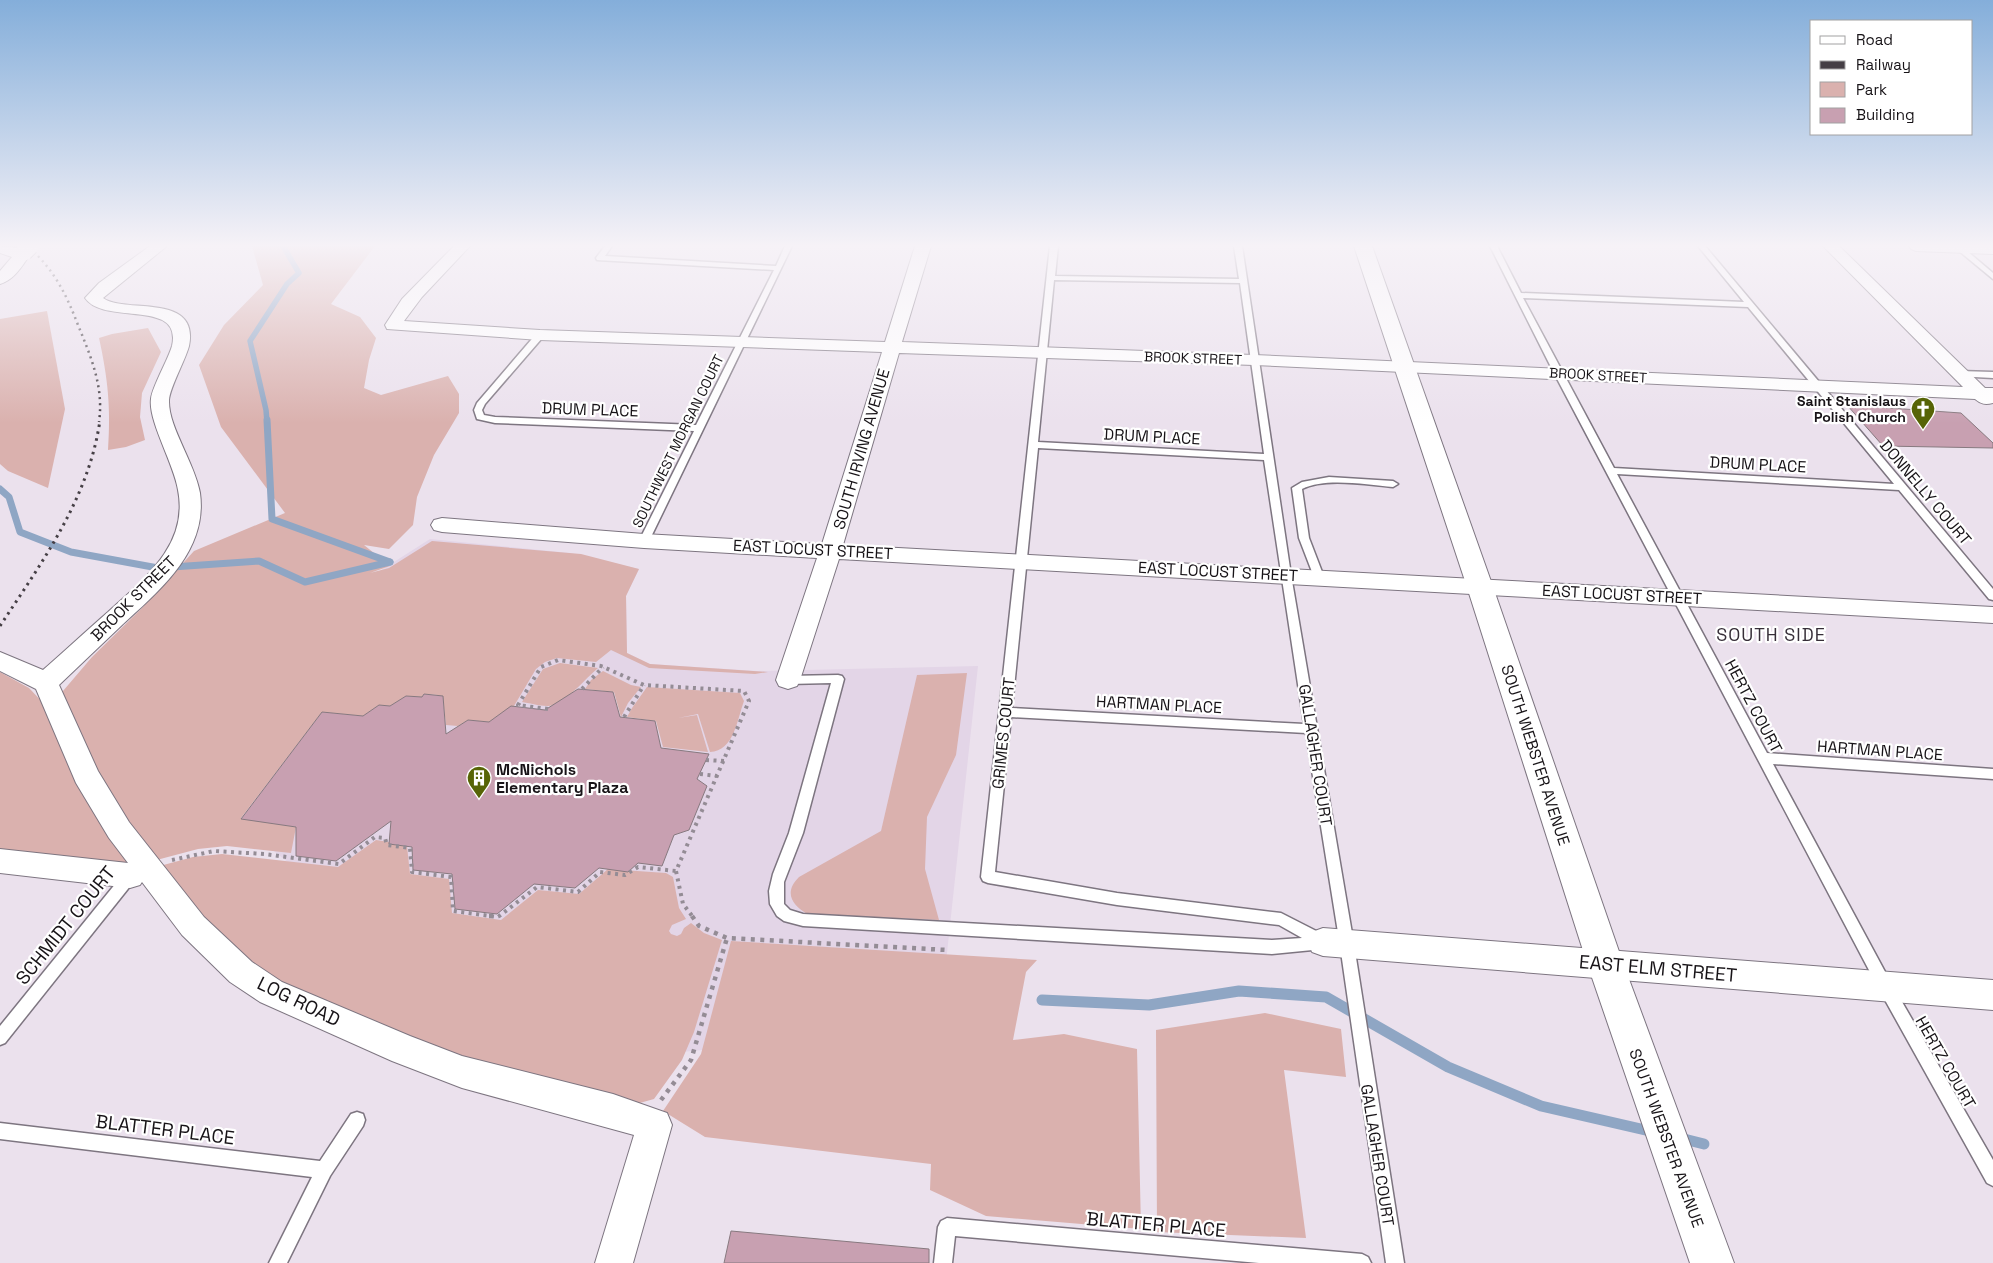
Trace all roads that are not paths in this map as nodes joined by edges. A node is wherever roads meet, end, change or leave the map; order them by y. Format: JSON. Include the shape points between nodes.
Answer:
{"nodes":[{"id":1,"x":101,"y":305,"type":"edge"},
{"id":2,"x":406,"y":305,"type":"edge"},
{"id":3,"x":761,"y":305,"type":"edge"},
{"id":4,"x":904,"y":305,"type":"edge"},
{"id":5,"x":1047,"y":305,"type":"edge"},
{"id":6,"x":1246,"y":305,"type":"edge"},
{"id":7,"x":1383,"y":305,"type":"edge"},
{"id":8,"x":1523,"y":305,"type":"edge"},
{"id":9,"x":1749,"y":305,"type":"edge"},
{"id":10,"x":1889,"y":305,"type":"edge"},
{"id":11,"x":540,"y":335,"type":"junction"},
{"id":12,"x":743,"y":341,"type":"junction"},
{"id":13,"x":891,"y":346,"type":"junction"},
{"id":14,"x":1043,"y":352,"type":"junction"},
{"id":15,"x":1254,"y":360,"type":"junction"},
{"id":16,"x":1405,"y":368,"type":"junction"},
{"id":17,"x":1558,"y":373,"type":"junction"},
{"id":18,"x":1959,"y":374,"type":"junction"},
{"id":19,"x":1993,"y":375,"type":"edge"},
{"id":20,"x":1817,"y":386,"type":"junction"},
{"id":21,"x":1987,"y":394,"type":"edge"},
{"id":22,"x":1993,"y":406,"type":"edge"},
{"id":23,"x":699,"y":428,"type":"junction"},
{"id":24,"x":1033,"y":445,"type":"junction"},
{"id":25,"x":1269,"y":457,"type":"junction"},
{"id":26,"x":1611,"y":471,"type":"junction"},
{"id":27,"x":1393,"y":484,"type":"dead end"},
{"id":28,"x":1903,"y":487,"type":"junction"},
{"id":29,"x":442,"y":526,"type":"dead end"},
{"id":30,"x":644,"y":540,"type":"junction"},
{"id":31,"x":831,"y":550,"type":"junction"},
{"id":32,"x":1020,"y":560,"type":"junction"},
{"id":33,"x":1286,"y":575,"type":"junction"},
{"id":34,"x":1319,"y":577,"type":"junction"},
{"id":35,"x":1480,"y":588,"type":"junction"},
{"id":36,"x":1677,"y":596,"type":"junction"},
{"id":37,"x":1993,"y":596,"type":"edge"},
{"id":38,"x":1993,"y":615,"type":"edge"},
{"id":39,"x":0,"y":661,"type":"edge"},
{"id":40,"x":788,"y":680,"type":"joint"},
{"id":41,"x":45,"y":683,"type":"junction"},
{"id":42,"x":1005,"y":712,"type":"junction"},
{"id":43,"x":1311,"y":729,"type":"junction"},
{"id":44,"x":1764,"y":758,"type":"junction"},
{"id":45,"x":1993,"y":774,"type":"edge"},
{"id":46,"x":0,"y":861,"type":"edge"},
{"id":47,"x":140,"y":868,"type":"junction"},
{"id":48,"x":1341,"y":953,"type":"junction"},
{"id":49,"x":1605,"y":963,"type":"junction"},
{"id":50,"x":1885,"y":986,"type":"junction"},
{"id":51,"x":1993,"y":995,"type":"edge"},
{"id":52,"x":0,"y":1038,"type":"edge"},
{"id":53,"x":357,"y":1120,"type":"dead end"},
{"id":54,"x":0,"y":1131,"type":"edge"},
{"id":55,"x":324,"y":1170,"type":"junction"},
{"id":56,"x":1993,"y":1177,"type":"edge"},
{"id":57,"x":278,"y":1263,"type":"edge"},
{"id":58,"x":614,"y":1263,"type":"edge"},
{"id":59,"x":944,"y":1263,"type":"edge"},
{"id":60,"x":1362,"y":1263,"type":"edge"},
{"id":61,"x":1395,"y":1263,"type":"edge"},
{"id":62,"x":1712,"y":1263,"type":"edge"}],
"edges":[{"from":1,"to":41,"type":"street","name":"BROOK STREET","via":[[163,314],[174,321],[181,332],[180,345],[160,398],[160,407],[167,433],[180,460],[191,507],[187,532],[179,552],[160,577]]},
{"from":2,"to":11,"type":"street","name":"BROOK STREET","via":[[393,325]]},
{"from":3,"to":12,"type":"lane","name":"SOUTHWEST MORGAN COURT"},
{"from":4,"to":13,"type":"street","name":"SOUTH IRVING AVENUE"},
{"from":5,"to":14,"type":"lane","name":"GRIMES COURT"},
{"from":6,"to":15,"type":"lane","name":"GALLAGHER COURT"},
{"from":7,"to":16,"type":"street","name":"SOUTH WEBSTER AVENUE"},
{"from":8,"to":17,"type":"lane","name":"HERTZ COURT"},
{"from":9,"to":20,"type":"lane","name":"DONNELLY COURT"},
{"from":10,"to":18,"type":"street"},
{"from":11,"to":12,"type":"street","name":"BROOK STREET"},
{"from":11,"to":23,"type":"lane","name":"DRUM PLACE","via":[[481,403],[480,417]]},
{"from":12,"to":13,"type":"street","name":"BROOK STREET"},
{"from":12,"to":23,"type":"lane","name":"SOUTHWEST MORGAN COURT"},
{"from":13,"to":14,"type":"street","name":"BROOK STREET"},
{"from":13,"to":31,"type":"street","name":"SOUTH IRVING AVENUE"},
{"from":14,"to":15,"type":"street","name":"BROOK STREET"},
{"from":14,"to":24,"type":"lane","name":"GRIMES COURT"},
{"from":15,"to":16,"type":"street","name":"BROOK STREET"},
{"from":15,"to":25,"type":"lane","name":"GALLAGHER COURT"},
{"from":16,"to":17,"type":"street","name":"BROOK STREET"},
{"from":16,"to":35,"type":"street","name":"SOUTH WEBSTER AVENUE"},
{"from":17,"to":20,"type":"street","name":"BROOK STREET"},
{"from":17,"to":26,"type":"lane","name":"HERTZ COURT"},
{"from":18,"to":19,"type":"lane"},
{"from":18,"to":21,"type":"street"},
{"from":20,"to":21,"type":"street","name":"BROOK STREET"},
{"from":20,"to":28,"type":"lane","name":"DONNELLY COURT"},
{"from":21,"to":22,"type":"street"},
{"from":23,"to":30,"type":"lane","name":"SOUTHWEST MORGAN COURT"},
{"from":24,"to":25,"type":"lane","name":"DRUM PLACE"},
{"from":24,"to":32,"type":"lane","name":"GRIMES COURT"},
{"from":25,"to":33,"type":"lane","name":"GALLAGHER COURT"},
{"from":26,"to":28,"type":"lane","name":"DRUM PLACE"},
{"from":26,"to":36,"type":"lane","name":"HERTZ COURT"},
{"from":27,"to":34,"type":"lane","via":[[1319,481],[1297,488],[1304,538]]},
{"from":28,"to":37,"type":"lane","name":"DONNELLY COURT"},
{"from":29,"to":30,"type":"street","name":"EAST LOCUST STREET"},
{"from":30,"to":31,"type":"street","name":"EAST LOCUST STREET"},
{"from":31,"to":32,"type":"street","name":"EAST LOCUST STREET"},
{"from":31,"to":40,"type":"street","name":"SOUTH IRVING AVENUE"},
{"from":32,"to":33,"type":"street","name":"EAST LOCUST STREET"},
{"from":32,"to":42,"type":"lane","name":"GRIMES COURT"},
{"from":33,"to":34,"type":"street","name":"EAST LOCUST STREET"},
{"from":33,"to":43,"type":"lane","name":"GALLAGHER COURT"},
{"from":34,"to":35,"type":"street","name":"EAST LOCUST STREET"},
{"from":35,"to":36,"type":"street","name":"EAST LOCUST STREET"},
{"from":35,"to":49,"type":"street","name":"SOUTH WEBSTER AVENUE"},
{"from":36,"to":38,"type":"street","name":"EAST LOCUST STREET"},
{"from":36,"to":44,"type":"lane","name":"HERTZ COURT"},
{"from":39,"to":41,"type":"street"},
{"from":40,"to":48,"type":"lane","via":[[838,678],[795,835],[779,879],[776,899],[785,916],[802,920]]},
{"from":41,"to":47,"type":"street","name":"LOG ROAD","via":[[86,775]]},
{"from":42,"to":43,"type":"lane","name":"HARTMAN PLACE"},
{"from":42,"to":48,"type":"lane","name":"GRIMES COURT","via":[[988,877],[1117,899],[1282,919]]},
{"from":43,"to":48,"type":"lane","name":"GALLAGHER COURT"},
{"from":44,"to":45,"type":"lane","name":"HARTMAN PLACE"},
{"from":44,"to":50,"type":"lane","name":"HERTZ COURT"},
{"from":46,"to":47,"type":"street"},
{"from":47,"to":52,"type":"lane","name":"SCHMIDT COURT"},
{"from":47,"to":58,"type":"street","name":"LOG ROAD","via":[[192,926],[241,972],[271,992],[462,1072],[648,1123]]},
{"from":48,"to":49,"type":"street","name":"EAST ELM STREET"},
{"from":48,"to":61,"type":"lane","name":"GALLAGHER COURT","via":[[1365,1066]]},
{"from":49,"to":50,"type":"street","name":"EAST ELM STREET"},
{"from":49,"to":62,"type":"street","name":"SOUTH WEBSTER AVENUE"},
{"from":50,"to":51,"type":"street","name":"EAST ELM STREET"},
{"from":50,"to":56,"type":"lane","name":"HERTZ COURT"},
{"from":53,"to":55,"type":"lane"},
{"from":54,"to":55,"type":"lane","name":"BLATTER PLACE"},
{"from":55,"to":57,"type":"lane"},
{"from":59,"to":60,"type":"lane","name":"BLATTER PLACE","via":[[947,1227]]}]}
